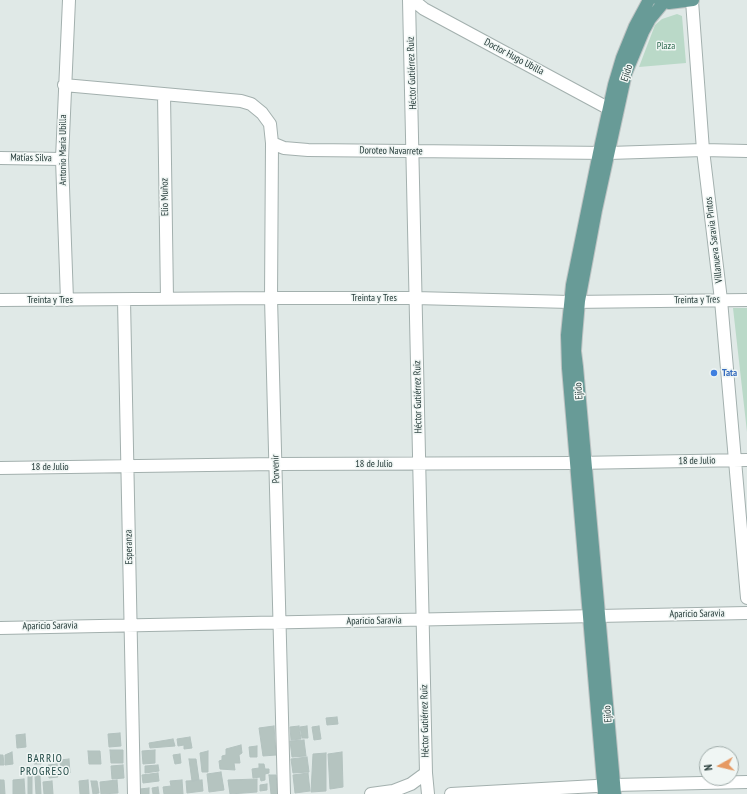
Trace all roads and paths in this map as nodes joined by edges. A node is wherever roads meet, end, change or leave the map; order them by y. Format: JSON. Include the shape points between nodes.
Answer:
{"nodes":[{"id":1,"x":68,"y":0,"type":"edge"},
{"id":2,"x":410,"y":0,"type":"edge"},
{"id":3,"x":413,"y":0,"type":"edge"},
{"id":4,"x":649,"y":0,"type":"edge"},
{"id":5,"x":692,"y":0,"type":"edge"},
{"id":6,"x":661,"y":1,"type":"edge"},
{"id":7,"x":64,"y":85,"type":"junction"},
{"id":8,"x":164,"y":94,"type":"junction"},
{"id":9,"x":613,"y":110,"type":"junction"},
{"id":10,"x":272,"y":144,"type":"junction"},
{"id":11,"x":703,"y":150,"type":"junction"},
{"id":12,"x":414,"y":151,"type":"junction"},
{"id":13,"x":747,"y":151,"type":"edge"},
{"id":14,"x":604,"y":153,"type":"junction"},
{"id":15,"x":0,"y":158,"type":"edge"},
{"id":16,"x":62,"y":159,"type":"junction"},
{"id":17,"x":271,"y":298,"type":"junction"},
{"id":18,"x":415,"y":298,"type":"junction"},
{"id":19,"x":167,"y":299,"type":"junction"},
{"id":20,"x":0,"y":300,"type":"edge"},
{"id":21,"x":67,"y":300,"type":"junction"},
{"id":22,"x":124,"y":300,"type":"junction"},
{"id":23,"x":721,"y":300,"type":"junction"},
{"id":24,"x":747,"y":300,"type":"edge"},
{"id":25,"x":575,"y":302,"type":"junction"},
{"id":26,"x":741,"y":460,"type":"edge"},
{"id":27,"x":419,"y":463,"type":"junction"},
{"id":28,"x":581,"y":463,"type":"junction"},
{"id":29,"x":276,"y":464,"type":"junction"},
{"id":30,"x":127,"y":467,"type":"junction"},
{"id":31,"x":0,"y":468,"type":"edge"},
{"id":32,"x":747,"y":598,"type":"edge"},
{"id":33,"x":747,"y":613,"type":"edge"},
{"id":34,"x":594,"y":616,"type":"junction"},
{"id":35,"x":424,"y":620,"type":"junction"},
{"id":36,"x":280,"y":622,"type":"junction"},
{"id":37,"x":130,"y":624,"type":"junction"},
{"id":38,"x":0,"y":628,"type":"edge"},
{"id":39,"x":426,"y":773,"type":"junction"},
{"id":40,"x":747,"y":782,"type":"edge"},
{"id":41,"x":609,"y":790,"type":"edge"},
{"id":42,"x":134,"y":794,"type":"edge"},
{"id":43,"x":284,"y":794,"type":"edge"},
{"id":44,"x":371,"y":794,"type":"edge"},
{"id":45,"x":428,"y":794,"type":"edge"},
{"id":46,"x":450,"y":794,"type":"edge"}],
"edges":[{"from":1,"to":7,"type":"street","name":"Antonio María Ubilla"},
{"from":2,"to":12,"type":"street","name":"Héctor Gutiérrez Ruiz"},
{"from":3,"to":9,"type":"street","name":"Doctor Hugo Ubilla","via":[[424,9]]},
{"from":4,"to":9,"type":"main road","name":"Ejido","via":[[634,26],[622,58]]},
{"from":5,"to":6,"type":"main road","via":[[677,3]]},
{"from":5,"to":11,"type":"street","name":"Villanueva Saravia Pintos"},
{"from":6,"to":9,"type":"main road","name":"Ejido","via":[[636,48]]},
{"from":7,"to":8,"type":"street"},
{"from":7,"to":16,"type":"street","name":"Antonio María Ubilla"},
{"from":8,"to":10,"type":"street","via":[[251,104],[262,112],[270,124]]},
{"from":8,"to":19,"type":"street","name":"Elio Muñoz"},
{"from":9,"to":14,"type":"main road","name":"Ejido"},
{"from":10,"to":12,"type":"street","name":"Doroteo Navarrete","via":[[308,150]]},
{"from":10,"to":17,"type":"street","name":"Porvenir"},
{"from":11,"to":13,"type":"street","name":"Doroteo Navarrete"},
{"from":11,"to":14,"type":"street","name":"Doroteo Navarrete"},
{"from":11,"to":23,"type":"street","name":"Villanueva Saravia Pintos"},
{"from":12,"to":14,"type":"street","name":"Doroteo Navarrete"},
{"from":12,"to":18,"type":"street","name":"Héctor Gutiérrez Ruiz"},
{"from":14,"to":25,"type":"main road","name":"Ejido","via":[[596,210]]},
{"from":15,"to":16,"type":"street","name":"Matías Silva"},
{"from":16,"to":21,"type":"street","name":"Antonio María Ubilla"},
{"from":17,"to":18,"type":"street","name":"Treinta y Tres"},
{"from":17,"to":19,"type":"street","name":"Treinta y Tres"},
{"from":17,"to":29,"type":"street","name":"Porvenir"},
{"from":18,"to":25,"type":"street","name":"Treinta y Tres"},
{"from":18,"to":27,"type":"street","name":"Héctor Gutiérrez Ruiz"},
{"from":19,"to":22,"type":"street","name":"Treinta y Tres"},
{"from":20,"to":21,"type":"street","name":"Treinta y Tres"},
{"from":21,"to":22,"type":"street","name":"Treinta y Tres"},
{"from":22,"to":30,"type":"street","name":"Esperanza"},
{"from":23,"to":24,"type":"street","name":"Treinta y Tres"},
{"from":23,"to":25,"type":"street","name":"Treinta y Tres"},
{"from":23,"to":26,"type":"street","name":"Villanueva Saravia Pintos"},
{"from":25,"to":28,"type":"main road","name":"Ejido"},
{"from":26,"to":28,"type":"street","name":"18 de Julio"},
{"from":26,"to":32,"type":"street","name":"Villanueva Saravia Pintos"},
{"from":27,"to":28,"type":"street","name":"18 de Julio"},
{"from":27,"to":29,"type":"street","name":"18 de Julio"},
{"from":27,"to":35,"type":"street","name":"Héctor Gutiérrez Ruiz"},
{"from":28,"to":34,"type":"main road","name":"Ejido"},
{"from":29,"to":30,"type":"street","name":"18 de Julio"},
{"from":29,"to":36,"type":"street","name":"Porvenir"},
{"from":30,"to":31,"type":"street","name":"18 de Julio"},
{"from":30,"to":37,"type":"street","name":"Esperanza"},
{"from":33,"to":34,"type":"street","name":"Aparicio Saravia"},
{"from":34,"to":35,"type":"street","name":"Aparicio Saravia"},
{"from":34,"to":41,"type":"main road","name":"Ejido"},
{"from":35,"to":36,"type":"street","name":"Aparicio Saravia"},
{"from":35,"to":39,"type":"street","name":"Héctor Gutiérrez Ruiz"},
{"from":36,"to":37,"type":"street","name":"Aparicio Saravia"},
{"from":36,"to":43,"type":"street","name":"Porvenir"},
{"from":37,"to":38,"type":"street","name":"Aparicio Saravia"},
{"from":37,"to":42,"type":"street","name":"Esperanza"},
{"from":39,"to":44,"type":"street","via":[[411,784],[393,791]]},
{"from":39,"to":45,"type":"street","name":"Héctor Gutiérrez Ruiz"},
{"from":40,"to":41,"type":"street"},
{"from":41,"to":46,"type":"street"}]}
